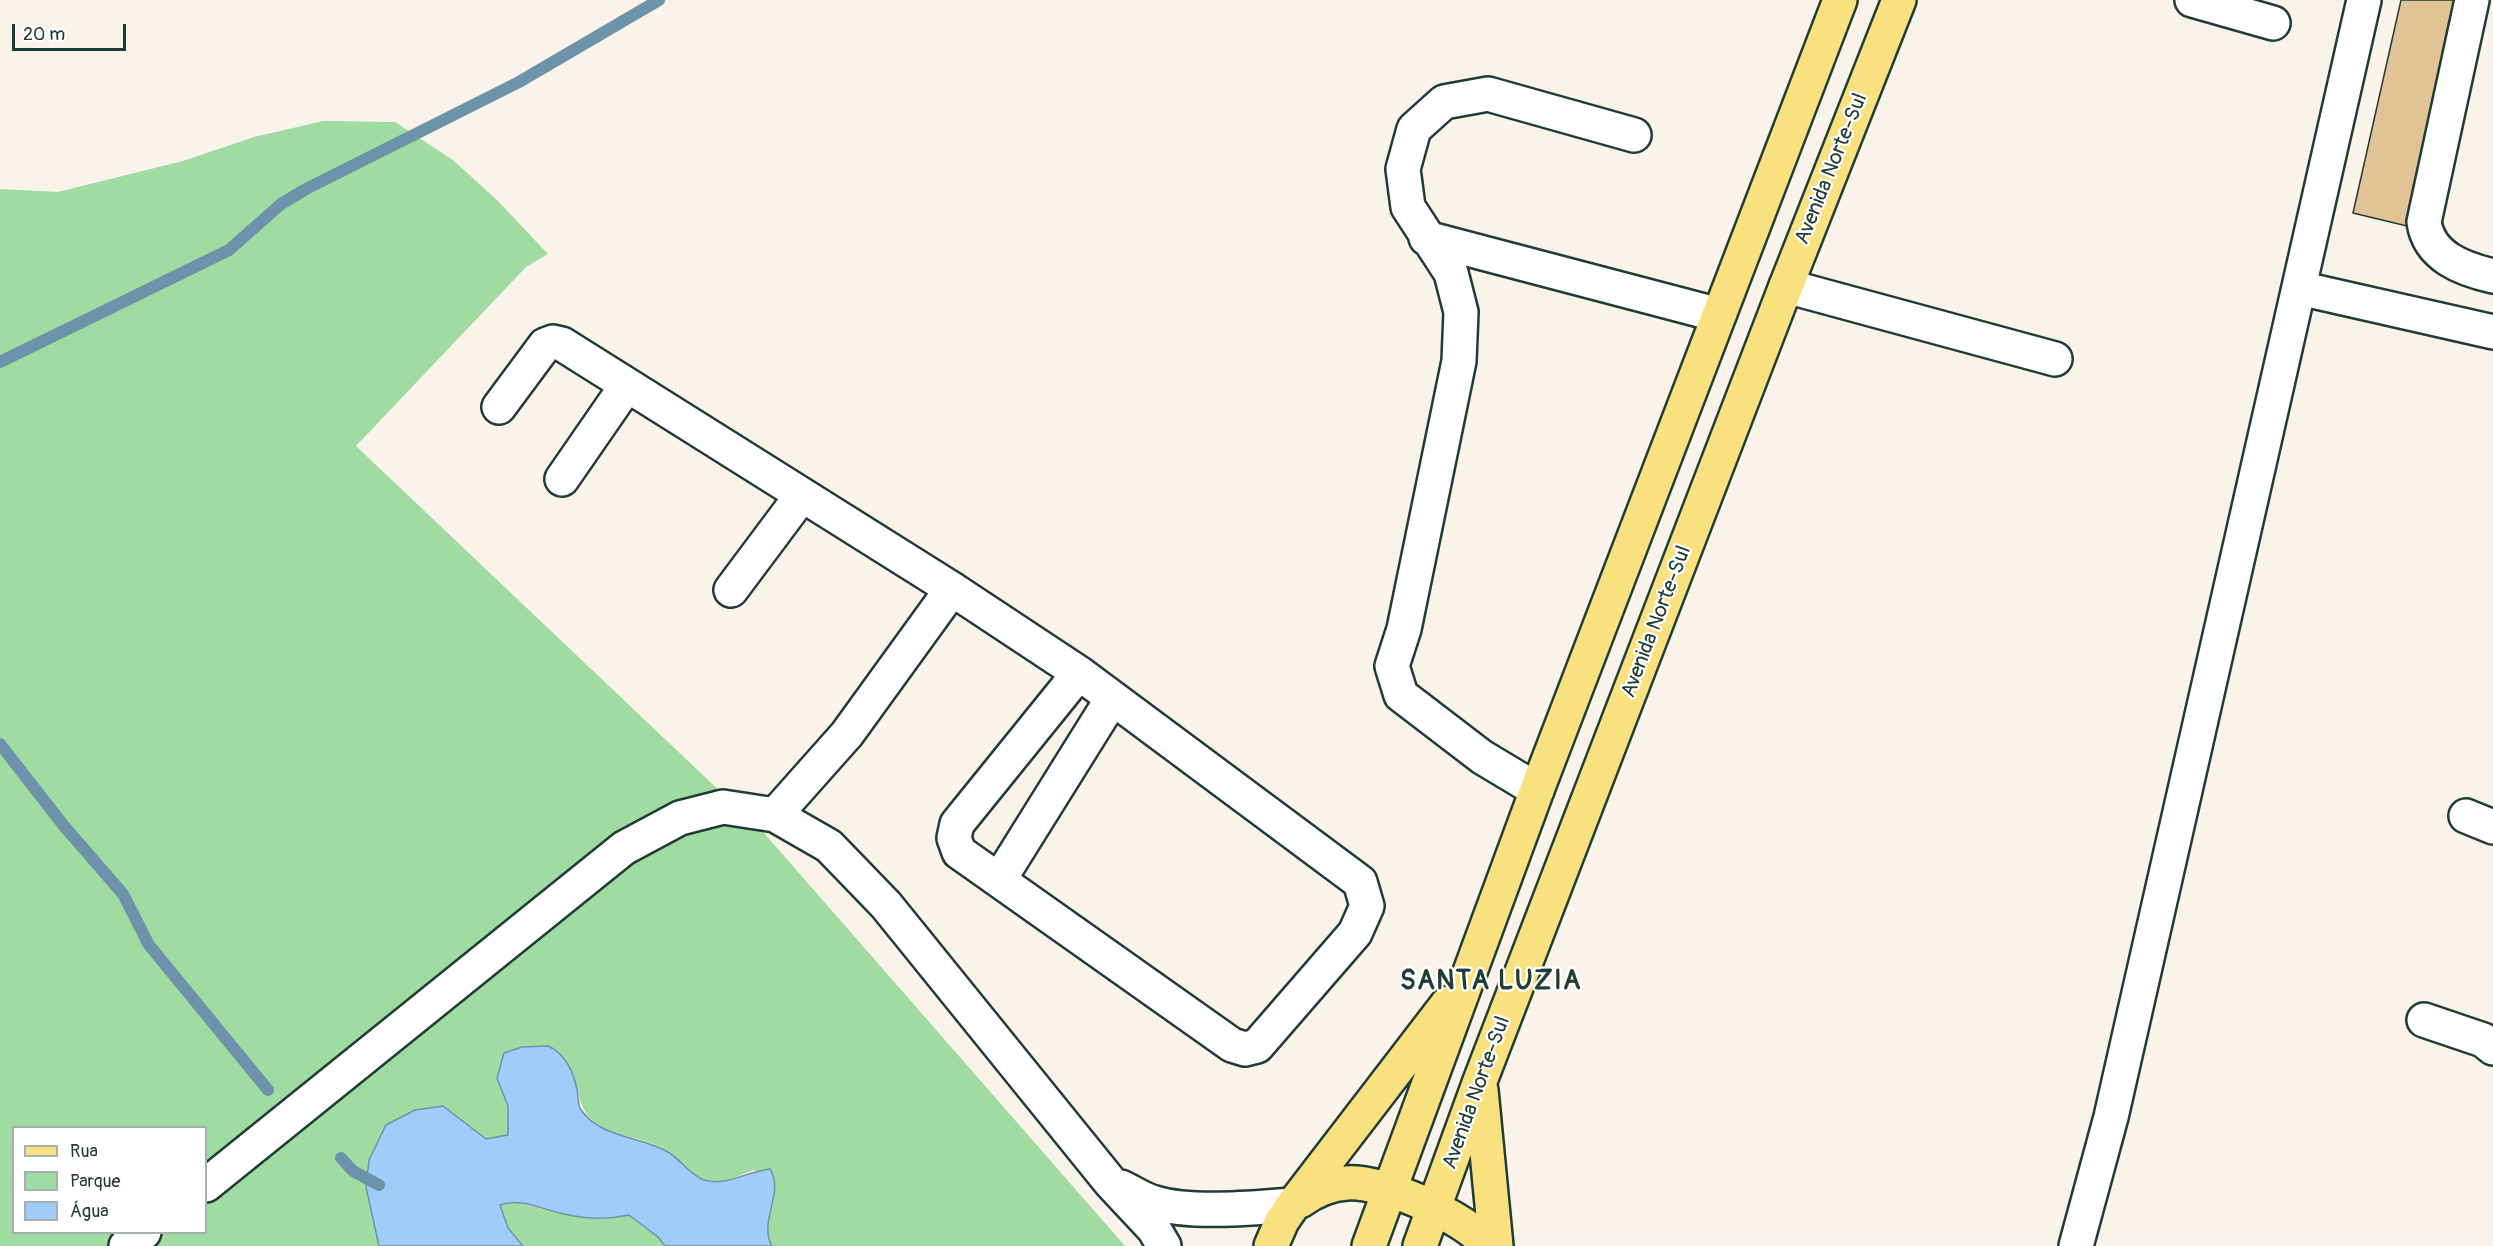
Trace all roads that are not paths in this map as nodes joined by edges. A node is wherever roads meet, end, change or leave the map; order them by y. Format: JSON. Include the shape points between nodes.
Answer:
{"nodes":[{"id":1,"x":1840,"y":0,"type":"edge"},
{"id":2,"x":2192,"y":0,"type":"edge"},
{"id":3,"x":2364,"y":0,"type":"edge"},
{"id":4,"x":2472,"y":0,"type":"edge"},
{"id":5,"x":1901,"y":6,"type":"edge"},
{"id":6,"x":2273,"y":23,"type":"dead end"},
{"id":7,"x":1634,"y":135,"type":"dead end"},
{"id":8,"x":1426,"y":238,"type":"junction"},
{"id":9,"x":2493,"y":276,"type":"edge"},
{"id":10,"x":1786,"y":286,"type":"junction"},
{"id":11,"x":2299,"y":288,"type":"junction"},
{"id":12,"x":1719,"y":315,"type":"junction"},
{"id":13,"x":2493,"y":332,"type":"edge"},
{"id":14,"x":2055,"y":359,"type":"dead end"},
{"id":15,"x":627,"y":385,"type":"junction"},
{"id":16,"x":499,"y":407,"type":"dead end"},
{"id":17,"x":562,"y":479,"type":"dead end"},
{"id":18,"x":802,"y":495,"type":"junction"},
{"id":19,"x":732,"y":590,"type":"dead end"},
{"id":20,"x":952,"y":590,"type":"junction"},
{"id":21,"x":1079,"y":673,"type":"junction"},
{"id":22,"x":1112,"y":699,"type":"junction"},
{"id":23,"x":1537,"y":790,"type":"junction"},
{"id":24,"x":775,"y":815,"type":"junction"},
{"id":25,"x":999,"y":880,"type":"junction"},
{"id":26,"x":1467,"y":977,"type":"junction"},
{"id":27,"x":2424,"y":1020,"type":"dead end"},
{"id":28,"x":2493,"y":1047,"type":"edge"},
{"id":29,"x":1480,"y":1081,"type":"junction"},
{"id":30,"x":1111,"y":1183,"type":"junction"},
{"id":31,"x":207,"y":1184,"type":"edge"},
{"id":32,"x":1389,"y":1191,"type":"junction"},
{"id":33,"x":1293,"y":1205,"type":"junction"},
{"id":34,"x":1434,"y":1208,"type":"junction"},
{"id":35,"x":143,"y":1234,"type":"edge"},
{"id":36,"x":126,"y":1246,"type":"edge"},
{"id":37,"x":1164,"y":1246,"type":"edge"},
{"id":38,"x":1271,"y":1246,"type":"edge"},
{"id":39,"x":1369,"y":1246,"type":"edge"},
{"id":40,"x":1420,"y":1246,"type":"edge"},
{"id":41,"x":1488,"y":1246,"type":"edge"},
{"id":42,"x":1496,"y":1246,"type":"edge"},
{"id":43,"x":2076,"y":1246,"type":"edge"}],
"edges":[{"from":1,"to":12,"type":"main road"},
{"from":2,"to":6,"type":"street"},
{"from":3,"to":11,"type":"street"},
{"from":4,"to":9,"type":"street","via":[[2424,222],[2429,241],[2445,257],[2464,269]]},
{"from":5,"to":10,"type":"main road","name":"Avenida Norte-Sul"},
{"from":7,"to":8,"type":"street","via":[[1488,94],[1444,102],[1414,129],[1403,169],[1408,207]]},
{"from":8,"to":12,"type":"street"},
{"from":8,"to":23,"type":"street","via":[[1450,273],[1461,312],[1459,361],[1404,629],[1392,666],[1401,695],[1482,757]]},
{"from":10,"to":14,"type":"street"},
{"from":10,"to":29,"type":"main road","name":"Avenida Norte-Sul"},
{"from":11,"to":13,"type":"street"},
{"from":11,"to":43,"type":"street","via":[[2111,1117]]},
{"from":12,"to":23,"type":"main road"},
{"from":15,"to":16,"type":"street","via":[[553,342],[545,345]]},
{"from":15,"to":17,"type":"street"},
{"from":15,"to":18,"type":"street"},
{"from":18,"to":19,"type":"street"},
{"from":18,"to":20,"type":"street"},
{"from":20,"to":21,"type":"street"},
{"from":20,"to":24,"type":"street","via":[[847,734]]},
{"from":21,"to":22,"type":"street"},
{"from":21,"to":25,"type":"street","via":[[957,824],[954,838],[958,852]]},
{"from":22,"to":25,"type":"street"},
{"from":22,"to":25,"type":"street","via":[[1360,882],[1367,906],[1355,933],[1257,1046],[1245,1049],[1232,1045]]},
{"from":23,"to":26,"type":"main road"},
{"from":24,"to":30,"type":"street","via":[[829,846],[886,905]]},
{"from":24,"to":31,"type":"street","via":[[723,807],[680,818],[624,848]]},
{"from":26,"to":32,"type":"main road"},
{"from":26,"to":33,"type":"main road"},
{"from":27,"to":28,"type":"street"},
{"from":29,"to":34,"type":"main road","name":"Avenida Norte-Sul"},
{"from":29,"to":42,"type":"main road"},
{"from":30,"to":33,"type":"street","via":[[1154,1203],[1184,1207]]},
{"from":30,"to":37,"type":"street","via":[[1155,1229]]},
{"from":32,"to":33,"type":"main road","via":[[1366,1183],[1334,1184]]},
{"from":32,"to":34,"type":"main road"},
{"from":32,"to":39,"type":"main road"},
{"from":33,"to":38,"type":"main road"},
{"from":34,"to":40,"type":"main road","name":"Avenida Norte-Sul"},
{"from":34,"to":41,"type":"main road","via":[[1466,1226]]},
{"from":35,"to":36,"type":"street"}]}
